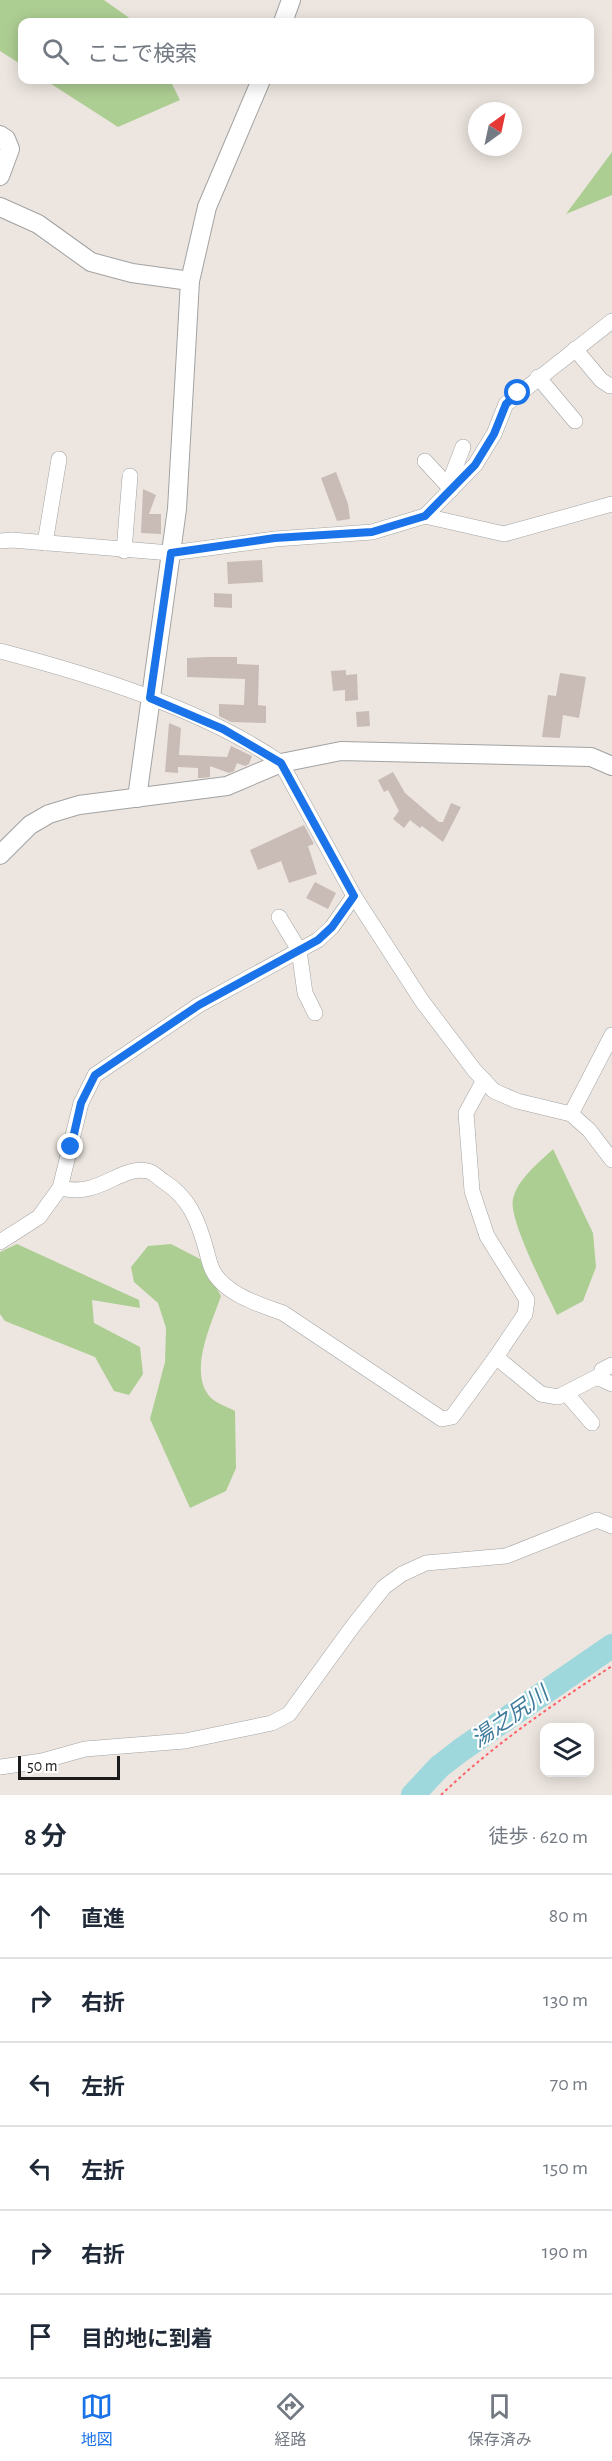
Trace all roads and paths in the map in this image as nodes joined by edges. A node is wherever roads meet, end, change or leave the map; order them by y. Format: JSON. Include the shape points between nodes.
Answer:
{"nodes":[{"id":1,"x":291,"y":0,"type":"edge"},
{"id":2,"x":284,"y":18,"type":"edge"},
{"id":3,"x":259,"y":84,"type":"edge"},
{"id":4,"x":0,"y":135,"type":"edge"},
{"id":5,"x":0,"y":176,"type":"edge"},
{"id":6,"x":0,"y":207,"type":"edge"},
{"id":7,"x":190,"y":281,"type":"junction"},
{"id":8,"x":612,"y":321,"type":"edge"},
{"id":9,"x":575,"y":349,"type":"junction"},
{"id":10,"x":538,"y":377,"type":"junction"},
{"id":11,"x":610,"y":386,"type":"dead end"},
{"id":12,"x":575,"y":421,"type":"dead end"},
{"id":13,"x":463,"y":447,"type":"dead end"},
{"id":14,"x":59,"y":459,"type":"dead end"},
{"id":15,"x":425,"y":461,"type":"dead end"},
{"id":16,"x":130,"y":476,"type":"dead end"},
{"id":17,"x":449,"y":488,"type":"junction"},
{"id":18,"x":612,"y":504,"type":"edge"},
{"id":19,"x":425,"y":516,"type":"junction"},
{"id":20,"x":0,"y":541,"type":"edge"},
{"id":21,"x":45,"y":543,"type":"junction"},
{"id":22,"x":124,"y":551,"type":"junction"},
{"id":23,"x":171,"y":553,"type":"junction"},
{"id":24,"x":0,"y":651,"type":"edge"},
{"id":25,"x":150,"y":698,"type":"junction"},
{"id":26,"x":281,"y":763,"type":"junction"},
{"id":27,"x":612,"y":766,"type":"edge"},
{"id":28,"x":137,"y":798,"type":"junction"},
{"id":29,"x":0,"y":855,"type":"edge"},
{"id":30,"x":354,"y":896,"type":"junction"},
{"id":31,"x":279,"y":917,"type":"dead end"},
{"id":32,"x":299,"y":950,"type":"junction"},
{"id":33,"x":315,"y":1013,"type":"dead end"},
{"id":34,"x":612,"y":1035,"type":"edge"},
{"id":35,"x":484,"y":1080,"type":"junction"},
{"id":36,"x":571,"y":1114,"type":"junction"},
{"id":37,"x":612,"y":1160,"type":"edge"},
{"id":38,"x":60,"y":1188,"type":"junction"},
{"id":39,"x":0,"y":1242,"type":"edge"},
{"id":40,"x":496,"y":1356,"type":"junction"},
{"id":41,"x":612,"y":1365,"type":"edge"},
{"id":42,"x":607,"y":1381,"type":"edge"},
{"id":43,"x":566,"y":1393,"type":"junction"},
{"id":44,"x":592,"y":1423,"type":"dead end"},
{"id":45,"x":612,"y":1526,"type":"edge"},
{"id":46,"x":612,"y":1666,"type":"edge"},
{"id":47,"x":0,"y":1767,"type":"edge"},
{"id":48,"x":441,"y":1795,"type":"edge"}],
"edges":[{"from":1,"to":2,"type":"street"},
{"from":3,"to":7,"type":"street","via":[[207,207]]},
{"from":4,"to":5,"type":"street","via":[[6,138],[10,149]]},
{"from":6,"to":7,"type":"street","via":[[38,224],[91,262],[132,273]]},
{"from":7,"to":23,"type":"street"},
{"from":8,"to":9,"type":"street"},
{"from":9,"to":10,"type":"street"},
{"from":9,"to":11,"type":"street"},
{"from":10,"to":12,"type":"street"},
{"from":10,"to":17,"type":"street","via":[[506,404],[475,465]]},
{"from":13,"to":17,"type":"street"},
{"from":14,"to":21,"type":"street"},
{"from":15,"to":17,"type":"street"},
{"from":16,"to":22,"type":"street"},
{"from":17,"to":19,"type":"street"},
{"from":18,"to":19,"type":"street","via":[[504,534]]},
{"from":19,"to":23,"type":"street","via":[[372,532],[275,538]]},
{"from":20,"to":21,"type":"street"},
{"from":21,"to":22,"type":"street"},
{"from":22,"to":23,"type":"street"},
{"from":23,"to":25,"type":"street"},
{"from":24,"to":25,"type":"street"},
{"from":25,"to":26,"type":"street","via":[[223,729]]},
{"from":25,"to":28,"type":"street"},
{"from":26,"to":27,"type":"street","via":[[341,751],[591,757]]},
{"from":26,"to":28,"type":"street","via":[[227,786]]},
{"from":26,"to":30,"type":"street"},
{"from":28,"to":29,"type":"street","via":[[79,805],[49,814],[30,825]]},
{"from":30,"to":32,"type":"street","via":[[332,927]]},
{"from":30,"to":35,"type":"street","via":[[422,1001]]},
{"from":31,"to":32,"type":"street"},
{"from":32,"to":33,"type":"street","via":[[305,993]]},
{"from":32,"to":38,"type":"street","via":[[199,1005],[95,1075],[81,1103]]},
{"from":34,"to":36,"type":"street"},
{"from":35,"to":36,"type":"street","via":[[494,1091],[517,1101]]},
{"from":35,"to":40,"type":"street","via":[[466,1113],[472,1191],[487,1236],[527,1300],[525,1314]]},
{"from":36,"to":37,"type":"street"},
{"from":38,"to":39,"type":"street","via":[[39,1217]]},
{"from":38,"to":40,"type":"street","via":[[75,1192],[94,1189],[130,1171],[149,1171],[181,1192],[199,1223],[213,1270],[223,1283],[259,1305],[283,1313],[442,1419],[452,1417]]},
{"from":40,"to":43,"type":"street","via":[[541,1394],[558,1397]]},
{"from":41,"to":42,"type":"street","via":[[602,1370]]},
{"from":42,"to":43,"type":"street","via":[[597,1377]]},
{"from":43,"to":44,"type":"street"},
{"from":45,"to":47,"type":"street","via":[[597,1520],[506,1556],[426,1563],[402,1574],[384,1587],[289,1714],[272,1723],[185,1741],[85,1749]]},
{"from":46,"to":48,"type":"path","via":[[538,1714]]}]}
